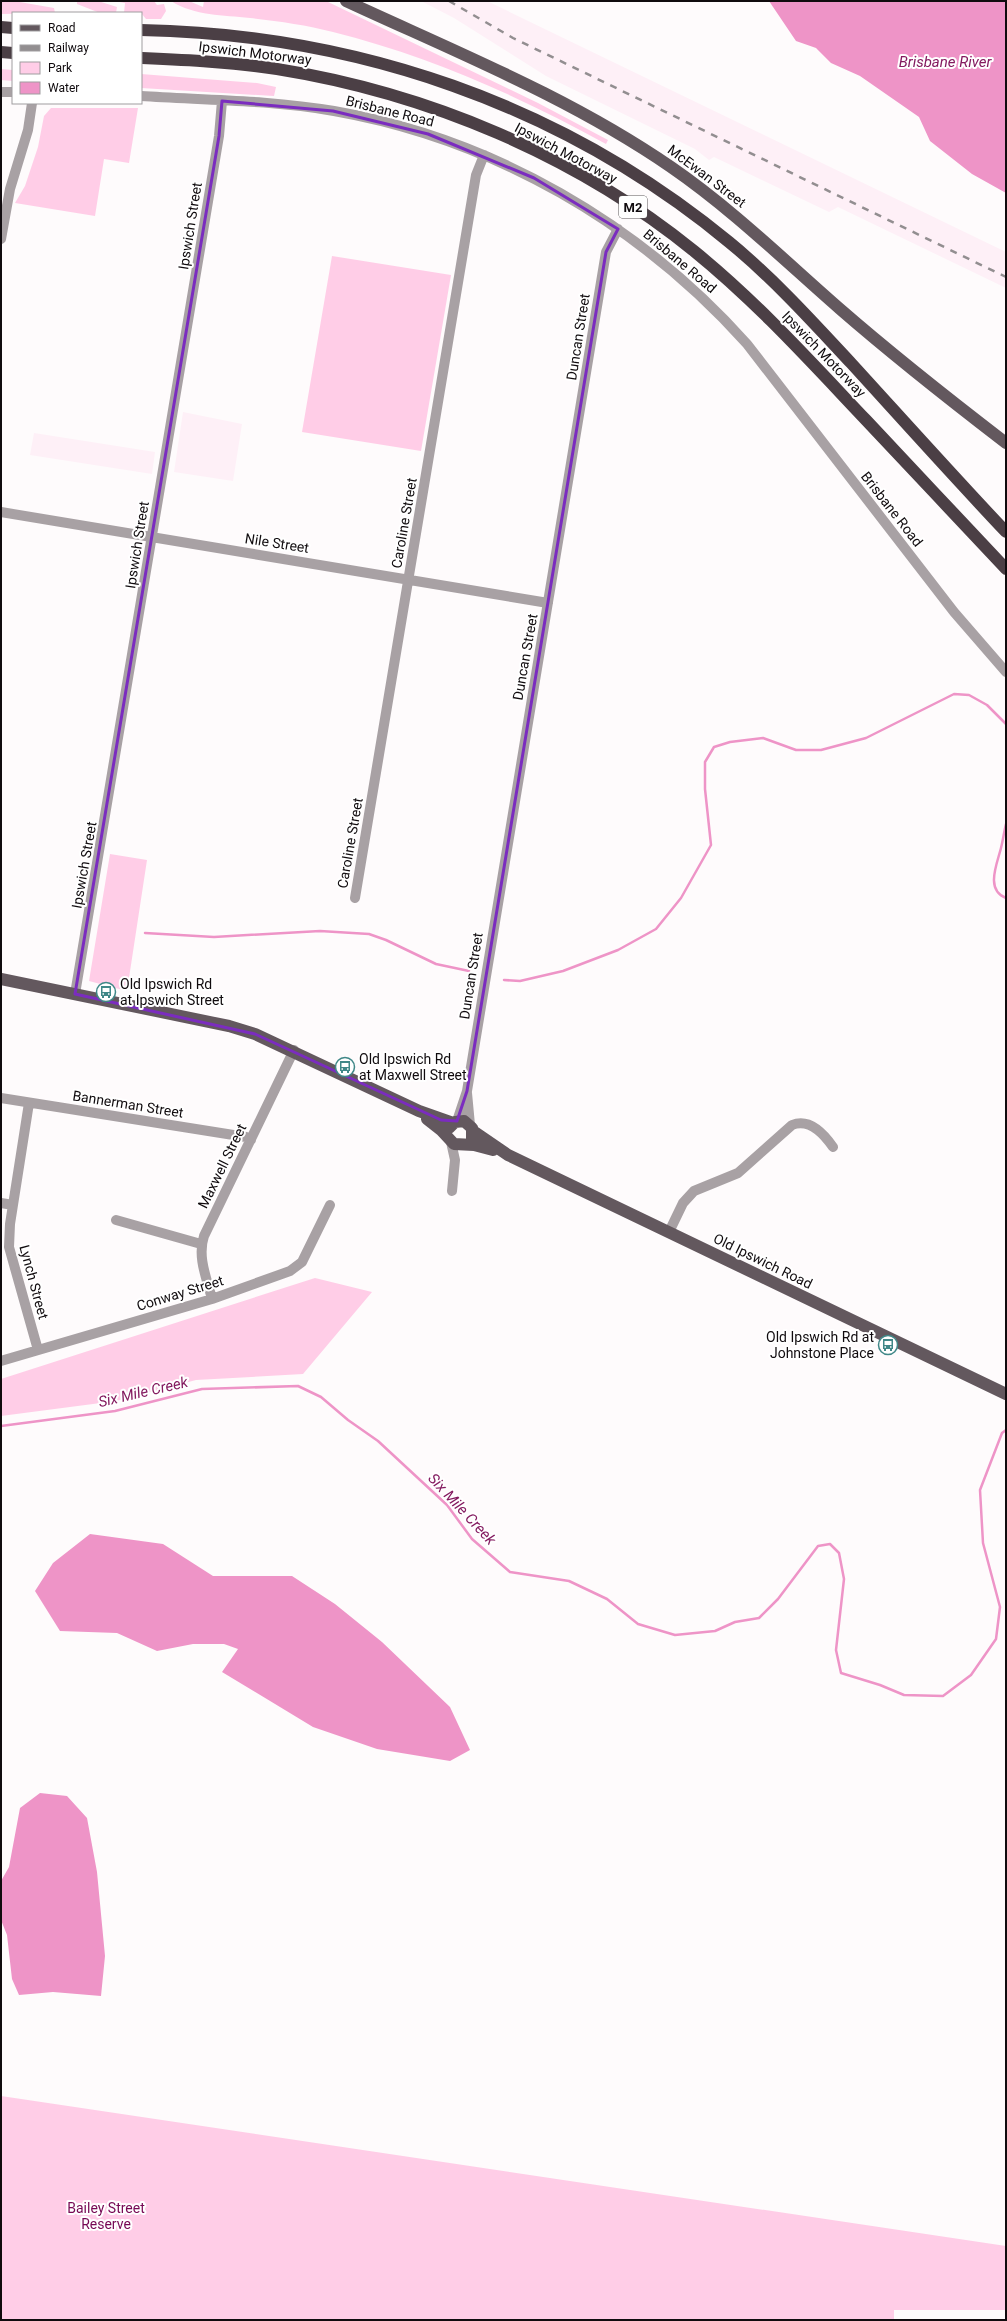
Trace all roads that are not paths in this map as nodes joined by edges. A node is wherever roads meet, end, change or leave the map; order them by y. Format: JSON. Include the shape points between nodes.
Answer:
{"nodes":[{"id":1,"x":346,"y":1,"type":"edge"},
{"id":2,"x":1,"y":27,"type":"edge"},
{"id":3,"x":12,"y":28,"type":"edge"},
{"id":4,"x":142,"y":30,"type":"edge"},
{"id":5,"x":1,"y":52,"type":"edge"},
{"id":6,"x":12,"y":53,"type":"edge"},
{"id":7,"x":142,"y":58,"type":"edge"},
{"id":8,"x":1,"y":92,"type":"edge"},
{"id":9,"x":12,"y":92,"type":"edge"},
{"id":10,"x":142,"y":96,"type":"edge"},
{"id":11,"x":222,"y":101,"type":"junction"},
{"id":12,"x":32,"y":104,"type":"edge"},
{"id":13,"x":484,"y":155,"type":"junction"},
{"id":14,"x":618,"y":229,"type":"junction"},
{"id":15,"x":1,"y":238,"type":"edge"},
{"id":16,"x":1006,"y":443,"type":"edge"},
{"id":17,"x":1,"y":512,"type":"edge"},
{"id":18,"x":1006,"y":532,"type":"edge"},
{"id":19,"x":153,"y":538,"type":"junction"},
{"id":20,"x":1006,"y":569,"type":"edge"},
{"id":21,"x":409,"y":579,"type":"junction"},
{"id":22,"x":548,"y":603,"type":"junction"},
{"id":23,"x":1006,"y":672,"type":"edge"},
{"id":24,"x":355,"y":898,"type":"dead end"},
{"id":25,"x":1,"y":979,"type":"edge"},
{"id":26,"x":75,"y":994,"type":"junction"},
{"id":27,"x":294,"y":1050,"type":"junction"},
{"id":28,"x":467,"y":1091,"type":"junction"},
{"id":29,"x":1,"y":1098,"type":"edge"},
{"id":30,"x":29,"y":1103,"type":"junction"},
{"id":31,"x":419,"y":1111,"type":"junction"},
{"id":32,"x":455,"y":1122,"type":"junction"},
{"id":33,"x":471,"y":1128,"type":"junction"},
{"id":34,"x":251,"y":1140,"type":"junction"},
{"id":35,"x":456,"y":1143,"type":"junction"},
{"id":36,"x":833,"y":1147,"type":"dead end"},
{"id":37,"x":508,"y":1155,"type":"junction"},
{"id":38,"x":452,"y":1191,"type":"dead end"},
{"id":39,"x":1,"y":1203,"type":"edge"},
{"id":40,"x":13,"y":1205,"type":"junction"},
{"id":41,"x":330,"y":1205,"type":"dead end"},
{"id":42,"x":116,"y":1220,"type":"dead end"},
{"id":43,"x":669,"y":1232,"type":"junction"},
{"id":44,"x":201,"y":1244,"type":"junction"},
{"id":45,"x":212,"y":1299,"type":"junction"},
{"id":46,"x":38,"y":1350,"type":"junction"},
{"id":47,"x":1,"y":1361,"type":"edge"},
{"id":48,"x":1006,"y":1394,"type":"edge"}],
"edges":[{"from":1,"to":16,"type":"main road","name":"McEwan Street","via":[[576,110],[667,164],[737,217],[909,368]]},
{"from":2,"to":3,"type":"highway"},
{"from":4,"to":18,"type":"highway","name":"Ipswich Motorway","number":"M2","via":[[262,38],[315,47],[401,68],[496,102],[577,140],[615,162],[693,215],[729,242],[762,272],[838,350]]},
{"from":5,"to":6,"type":"highway"},
{"from":7,"to":20,"type":"highway","name":"Ipswich Motorway","number":"M2","via":[[277,69],[388,94],[474,123],[561,164],[637,209],[694,251],[758,308]]},
{"from":8,"to":9,"type":"street"},
{"from":10,"to":11,"type":"street","name":"Brisbane Road"},
{"from":11,"to":13,"type":"street","name":"Brisbane Road","via":[[289,105],[363,116],[428,134]]},
{"from":11,"to":19,"type":"street","name":"Ipswich Street","via":[[220,136]]},
{"from":12,"to":15,"type":"street","via":[[28,130],[10,189]]},
{"from":13,"to":14,"type":"street","name":"Brisbane Road","via":[[567,197]]},
{"from":13,"to":21,"type":"street","name":"Caroline Street","via":[[476,175]]},
{"from":14,"to":22,"type":"street","name":"Duncan Street","via":[[606,252]]},
{"from":14,"to":23,"type":"street","name":"Brisbane Road","via":[[685,281],[747,344],[954,612]]},
{"from":17,"to":19,"type":"street","name":"Nile Street"},
{"from":19,"to":21,"type":"street","name":"Nile Street"},
{"from":19,"to":26,"type":"street","name":"Ipswich Street"},
{"from":21,"to":22,"type":"street","name":"Nile Street"},
{"from":21,"to":24,"type":"street","name":"Caroline Street"},
{"from":22,"to":28,"type":"street","name":"Duncan Street"},
{"from":25,"to":26,"type":"main road"},
{"from":26,"to":27,"type":"main road","via":[[236,1028]]},
{"from":27,"to":31,"type":"main road"},
{"from":27,"to":34,"type":"street","name":"Maxwell Street"},
{"from":28,"to":32,"type":"street","name":"Duncan Street"},
{"from":28,"to":33,"type":"street","name":"Duncan Street"},
{"from":29,"to":30,"type":"street","name":"Bannerman Street"},
{"from":30,"to":34,"type":"street","name":"Bannerman Street","via":[[246,1137]]},
{"from":30,"to":40,"type":"street","name":"Lynch Street"},
{"from":31,"to":32,"type":"main road"},
{"from":31,"to":35,"type":"main road"},
{"from":32,"to":33,"type":"main road","via":[[464,1121]]},
{"from":32,"to":35,"type":"main road","via":[[448,1129]]},
{"from":33,"to":35,"type":"main road","via":[[472,1138]]},
{"from":33,"to":37,"type":"main road","name":"Old Ipswich Road"},
{"from":34,"to":44,"type":"street","name":"Maxwell Street"},
{"from":35,"to":37,"type":"main road","name":"Old Ipswich Road","via":[[478,1146]]},
{"from":35,"to":38,"type":"street"},
{"from":36,"to":43,"type":"street","via":[[827,1138],[810,1126],[800,1123],[792,1125],[744,1169],[694,1191],[683,1203]]},
{"from":37,"to":43,"type":"main road","name":"Old Ipswich Road"},
{"from":39,"to":40,"type":"street"},
{"from":40,"to":46,"type":"street","name":"Lynch Street","via":[[9,1232],[10,1254]]},
{"from":41,"to":45,"type":"street","name":"Conway Street","via":[[298,1267]]},
{"from":42,"to":44,"type":"street"},
{"from":43,"to":48,"type":"main road","name":"Old Ipswich Road"},
{"from":44,"to":45,"type":"street"},
{"from":45,"to":46,"type":"street","name":"Conway Street"},
{"from":46,"to":47,"type":"street","name":"Conway Street"}]}
